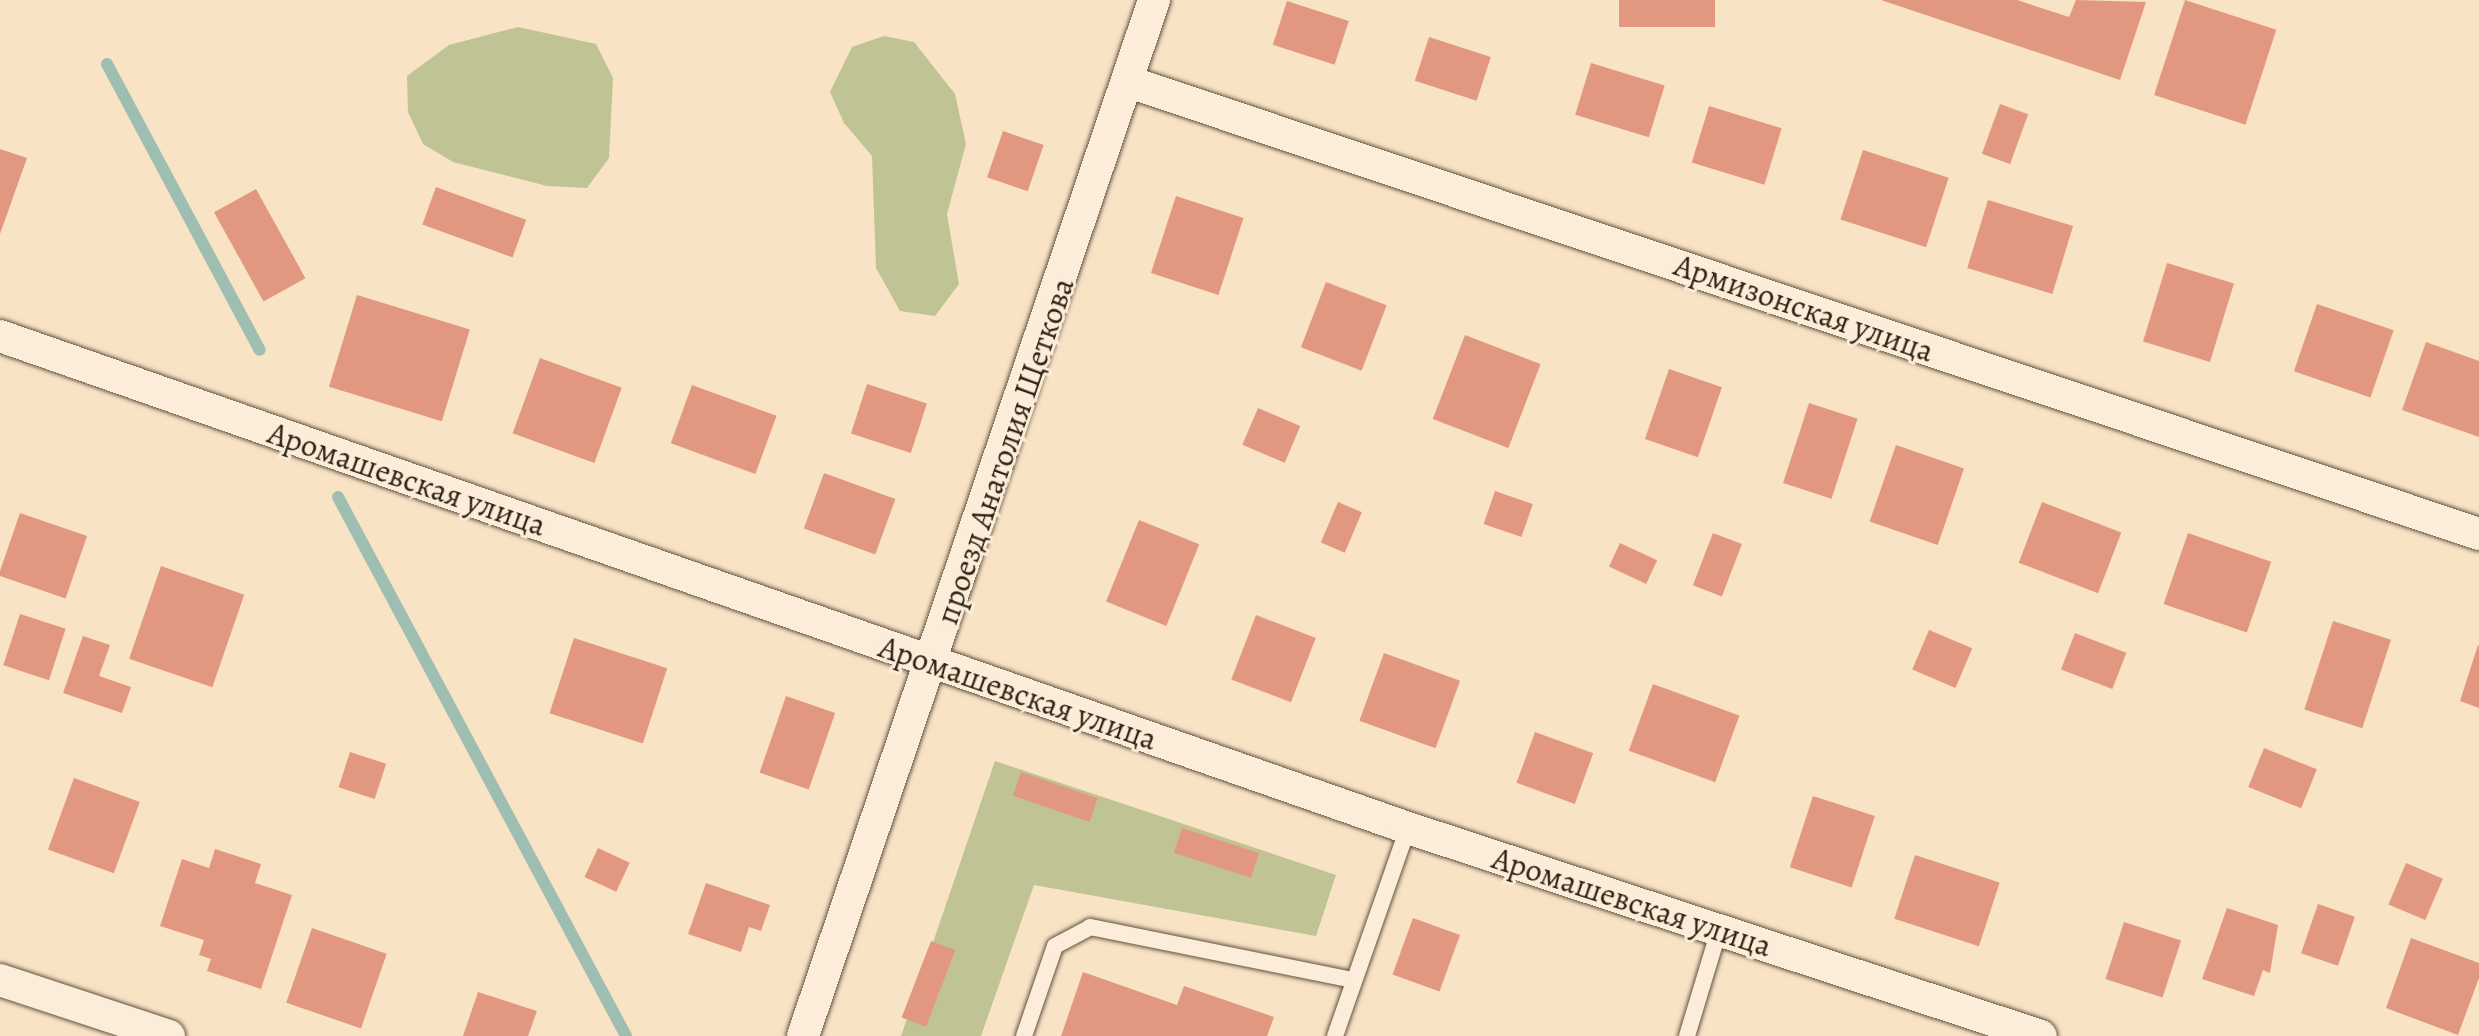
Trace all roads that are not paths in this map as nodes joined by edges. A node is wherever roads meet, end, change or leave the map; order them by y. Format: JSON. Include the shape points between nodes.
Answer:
{"nodes":[{"id":1,"x":1154,"y":0,"type":"edge"},
{"id":2,"x":1129,"y":82,"type":"junction"},
{"id":3,"x":0,"y":336,"type":"edge"},
{"id":4,"x":2479,"y":534,"type":"edge"},
{"id":5,"x":933,"y":663,"type":"junction"},
{"id":6,"x":1408,"y":828,"type":"junction"},
{"id":7,"x":1719,"y":930,"type":"junction"},
{"id":8,"x":0,"y":980,"type":"edge"},
{"id":9,"x":1354,"y":980,"type":"junction"},
{"id":10,"x":169,"y":1036,"type":"edge"},
{"id":11,"x":803,"y":1036,"type":"edge"},
{"id":12,"x":1024,"y":1036,"type":"edge"},
{"id":13,"x":1335,"y":1036,"type":"edge"},
{"id":14,"x":1687,"y":1036,"type":"edge"},
{"id":15,"x":2041,"y":1036,"type":"edge"}],
"edges":[{"from":1,"to":2,"type":"street","name":"проезд Анатолия Щеткова"},
{"from":2,"to":4,"type":"street","name":"Армизонская улица"},
{"from":2,"to":5,"type":"street","name":"проезд Анатолия Щеткова"},
{"from":3,"to":5,"type":"street","name":"Аромашевская улица"},
{"from":5,"to":6,"type":"street","name":"Аромашевская улица"},
{"from":5,"to":11,"type":"street","name":"проезд Анатолия Щеткова"},
{"from":6,"to":7,"type":"street","name":"Аромашевская улица"},
{"from":6,"to":9,"type":"lane"},
{"from":7,"to":14,"type":"lane"},
{"from":7,"to":15,"type":"street","name":"Аромашевская улица"},
{"from":8,"to":10,"type":"street"},
{"from":9,"to":12,"type":"lane","via":[[1090,927],[1055,946]]},
{"from":9,"to":13,"type":"lane"}]}
